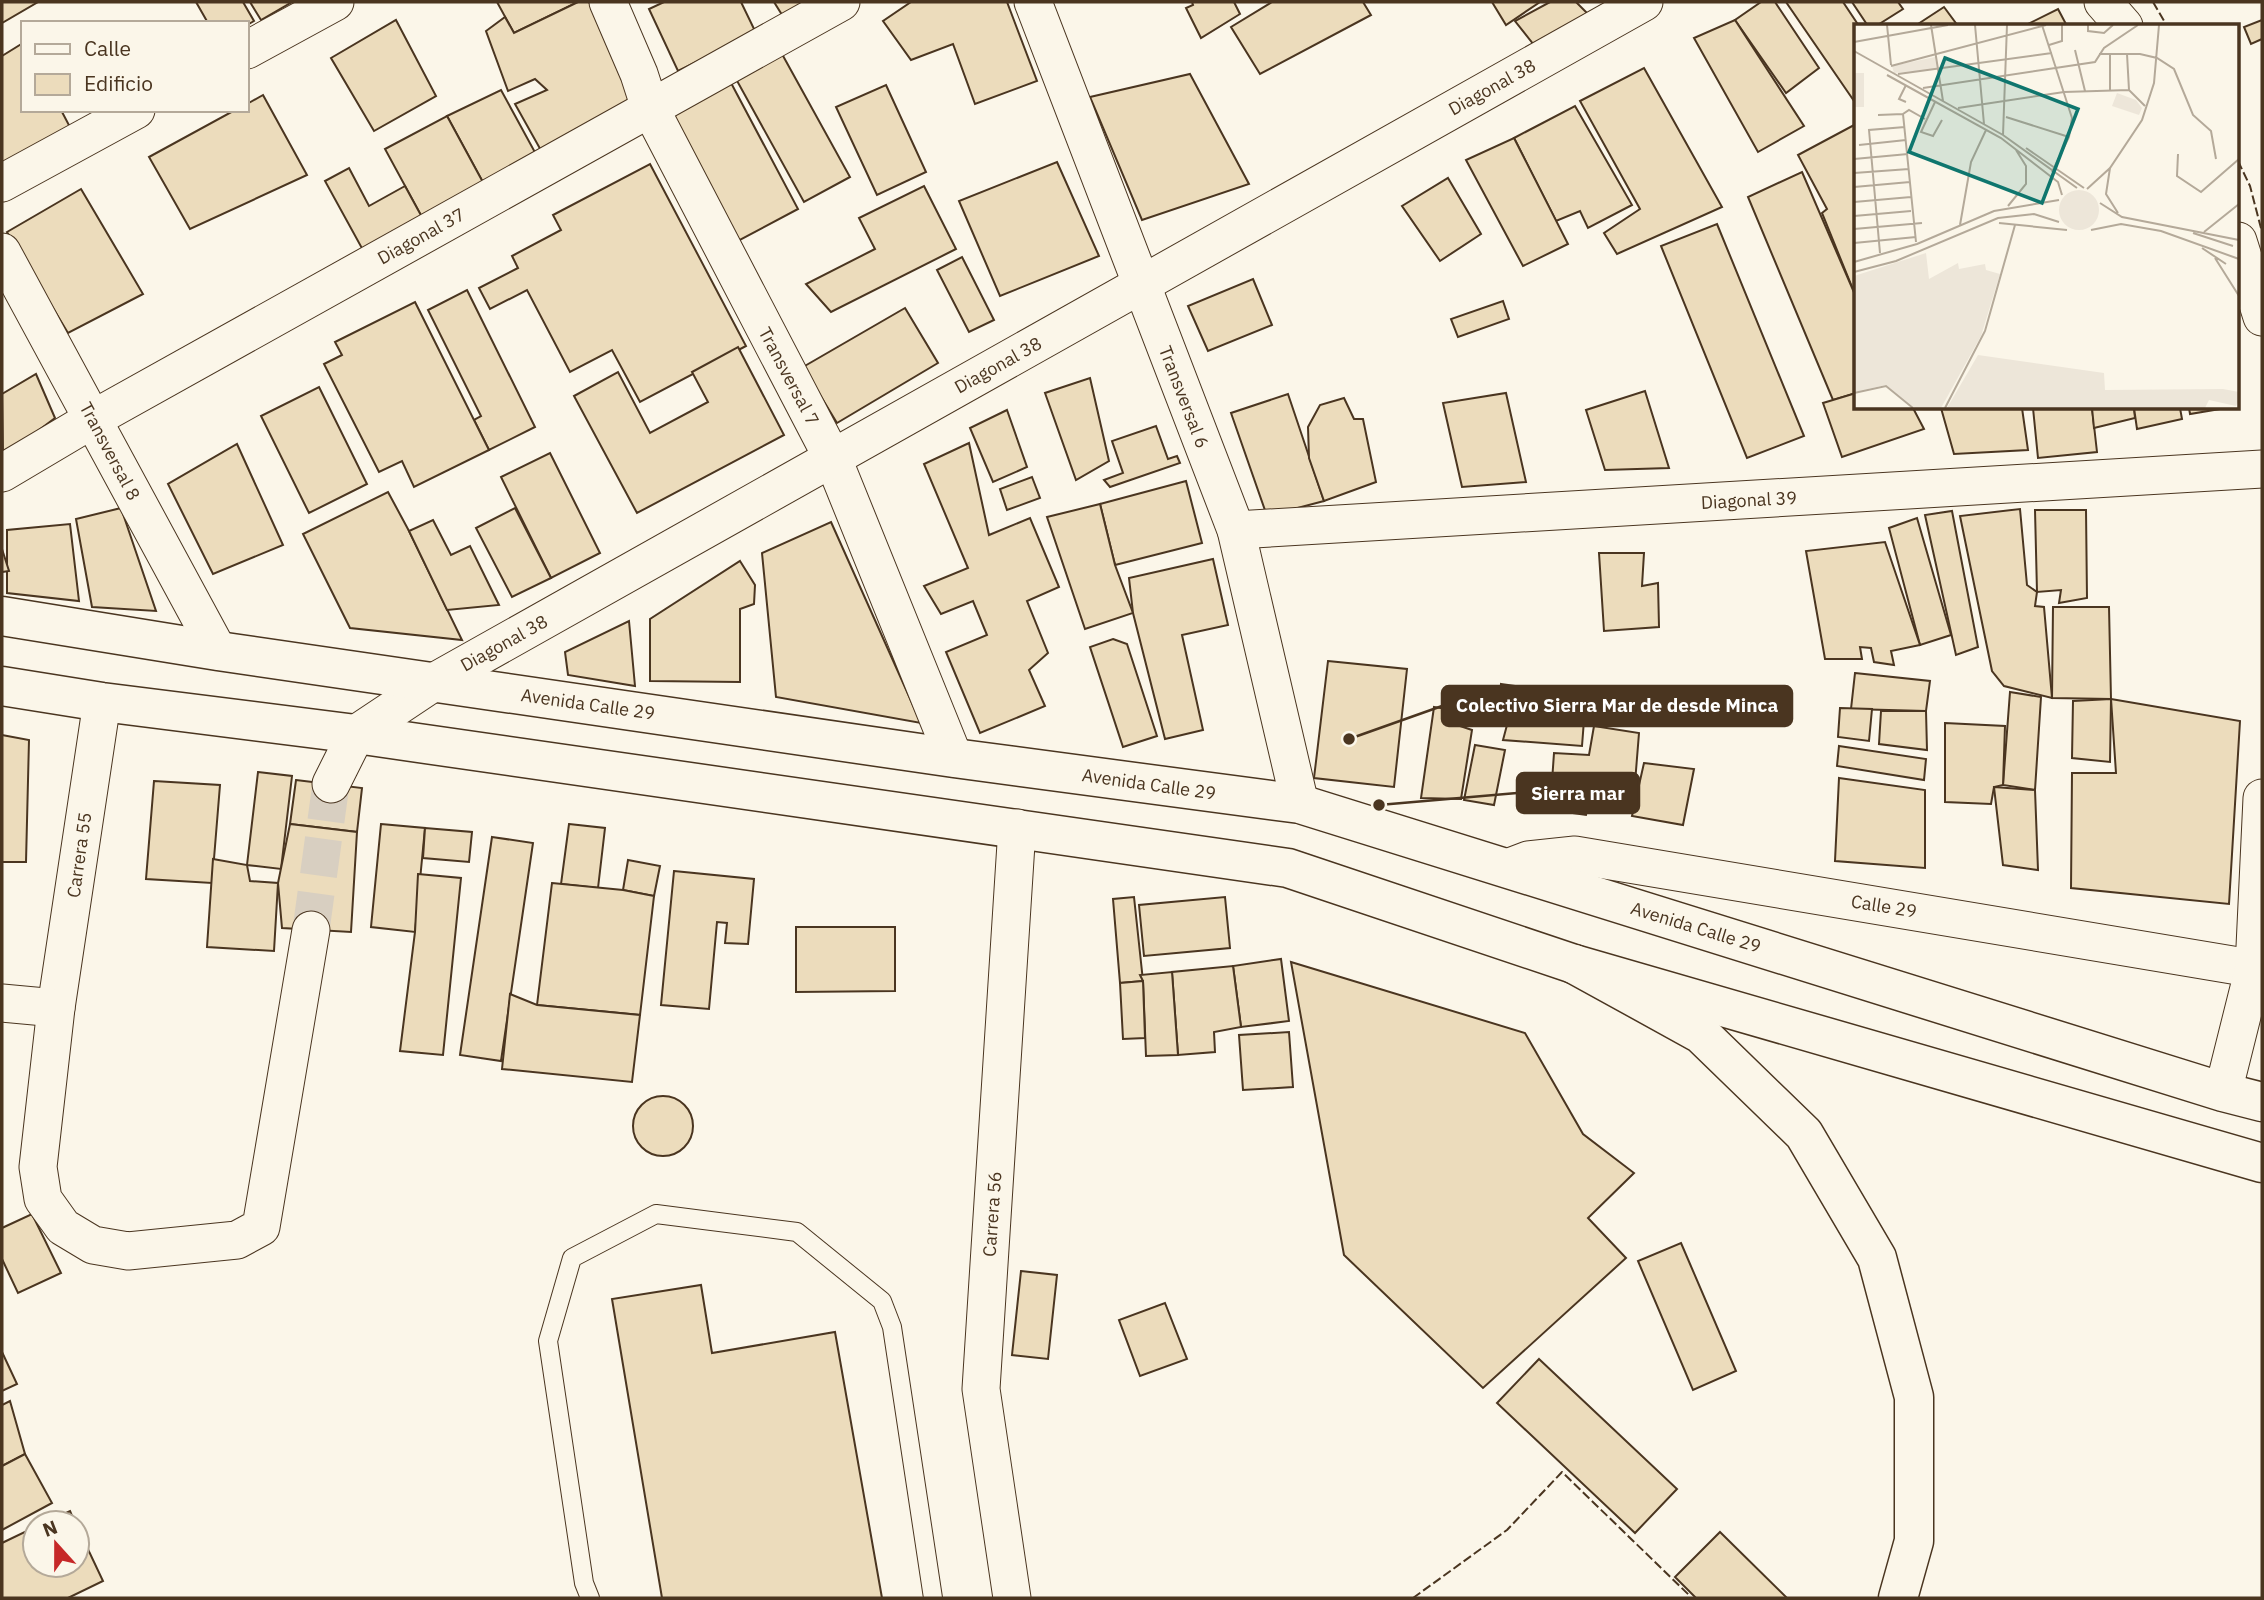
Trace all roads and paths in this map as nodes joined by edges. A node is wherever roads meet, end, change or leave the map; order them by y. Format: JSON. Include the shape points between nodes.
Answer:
{"nodes":[{"id":1,"x":335,"y":2,"type":"edge"},
{"id":2,"x":608,"y":2,"type":"edge"},
{"id":3,"x":842,"y":2,"type":"edge"},
{"id":4,"x":1033,"y":2,"type":"edge"},
{"id":5,"x":1644,"y":2,"type":"edge"},
{"id":6,"x":2103,"y":2,"type":"edge"},
{"id":7,"x":2122,"y":24,"type":"edge"},
{"id":8,"x":248,"y":49,"type":"edge"},
{"id":9,"x":650,"y":108,"type":"junction"},
{"id":10,"x":132,"y":112,"type":"edge"},
{"id":11,"x":2,"y":183,"type":"edge"},
{"id":12,"x":2240,"y":247,"type":"edge"},
{"id":13,"x":2,"y":252,"type":"edge"},
{"id":14,"x":1140,"y":285,"type":"junction"},
{"id":15,"x":2262,"y":317,"type":"edge"},
{"id":16,"x":93,"y":419,"type":"junction"},
{"id":17,"x":833,"y":459,"type":"junction"},
{"id":18,"x":2262,"y":469,"type":"edge"},
{"id":19,"x":2,"y":473,"type":"edge"},
{"id":20,"x":1236,"y":530,"type":"junction"},
{"id":21,"x":2,"y":616,"type":"edge"},
{"id":22,"x":218,"y":651,"type":"junction"},
{"id":23,"x":433,"y":682,"type":"junction"},
{"id":24,"x":2,"y":686,"type":"edge"},
{"id":25,"x":102,"y":702,"type":"junction"},
{"id":26,"x":356,"y":734,"type":"junction"},
{"id":27,"x":954,"y":758,"type":"junction"},
{"id":28,"x":331,"y":784,"type":"tunnel mouth"},
{"id":29,"x":2262,"y":798,"type":"edge"},
{"id":30,"x":1300,"y":804,"type":"junction"},
{"id":31,"x":1017,"y":828,"type":"junction"},
{"id":32,"x":1507,"y":868,"type":"junction"},
{"id":33,"x":311,"y":930,"type":"tunnel mouth"},
{"id":34,"x":1574,"y":964,"type":"junction"},
{"id":35,"x":2258,"y":969,"type":"edge"},
{"id":36,"x":2,"y":1003,"type":"edge"},
{"id":37,"x":56,"y":1009,"type":"junction"},
{"id":38,"x":2223,"y":1092,"type":"junction"},
{"id":39,"x":2262,"y":1102,"type":"edge"},
{"id":40,"x":2262,"y":1163,"type":"edge"},
{"id":41,"x":590,"y":1598,"type":"edge"},
{"id":42,"x":933,"y":1598,"type":"edge"},
{"id":43,"x":1012,"y":1598,"type":"edge"},
{"id":44,"x":1898,"y":1598,"type":"edge"}],
"edges":[{"from":1,"to":8,"type":"street"},
{"from":2,"to":9,"type":"street","name":"Transversal 7"},
{"from":3,"to":9,"type":"street","name":"Diagonal 37"},
{"from":4,"to":14,"type":"street","name":"Transversal 6"},
{"from":5,"to":14,"type":"street","name":"Diagonal 38"},
{"from":6,"to":7,"type":"street"},
{"from":9,"to":16,"type":"street","name":"Diagonal 37"},
{"from":9,"to":17,"type":"street","name":"Transversal 7"},
{"from":10,"to":11,"type":"street"},
{"from":12,"to":15,"type":"street"},
{"from":13,"to":16,"type":"street","name":"Transversal 8"},
{"from":14,"to":17,"type":"street","name":"Diagonal 38"},
{"from":14,"to":20,"type":"street","name":"Transversal 6"},
{"from":16,"to":19,"type":"street","name":"Diagonal 37"},
{"from":16,"to":22,"type":"street","name":"Transversal 8"},
{"from":17,"to":23,"type":"street","name":"Diagonal 38"},
{"from":17,"to":27,"type":"street","name":"Transversal 7"},
{"from":18,"to":20,"type":"street","name":"Diagonal 39"},
{"from":20,"to":30,"type":"street","name":"Transversal 6"},
{"from":21,"to":22,"type":"main road","name":"Avenida Calle 29"},
{"from":22,"to":23,"type":"main road","name":"Avenida Calle 29"},
{"from":23,"to":26,"type":"street","name":"Diagonal 38"},
{"from":23,"to":27,"type":"main road","name":"Avenida Calle 29"},
{"from":24,"to":25,"type":"main road"},
{"from":25,"to":26,"type":"main road"},
{"from":25,"to":37,"type":"street","name":"Carrera 55"},
{"from":26,"to":28,"type":"street"},
{"from":26,"to":31,"type":"main road"},
{"from":27,"to":30,"type":"main road","name":"Avenida Calle 29"},
{"from":29,"to":35,"type":"street"},
{"from":30,"to":32,"type":"main road","name":"Avenida Calle 29"},
{"from":31,"to":34,"type":"main road","via":[[1288,867]]},
{"from":31,"to":43,"type":"street","name":"Carrera 56","via":[[981,1389]]},
{"from":32,"to":35,"type":"street","name":"Calle 29","via":[[1528,860],[1574,855]]},
{"from":32,"to":38,"type":"main road","name":"Avenida Calle 29"},
{"from":33,"to":37,"type":"street","name":"Carrera 55","via":[[261,1227],[237,1240],[128,1251],[93,1245],[63,1227],[43,1199],[38,1167]]},
{"from":34,"to":40,"type":"main road"},
{"from":34,"to":44,"type":"main road","via":[[1701,1034],[1804,1134],[1877,1258],[1914,1397],[1914,1541]]},
{"from":35,"to":38,"type":"street"},
{"from":36,"to":37,"type":"street"},
{"from":38,"to":39,"type":"main road","name":"Avenida Calle 29"},
{"from":41,"to":42,"type":"lane","via":[[584,1583],[548,1340],[572,1258],[656,1214],[797,1232],[882,1301],[892,1327]]}]}
